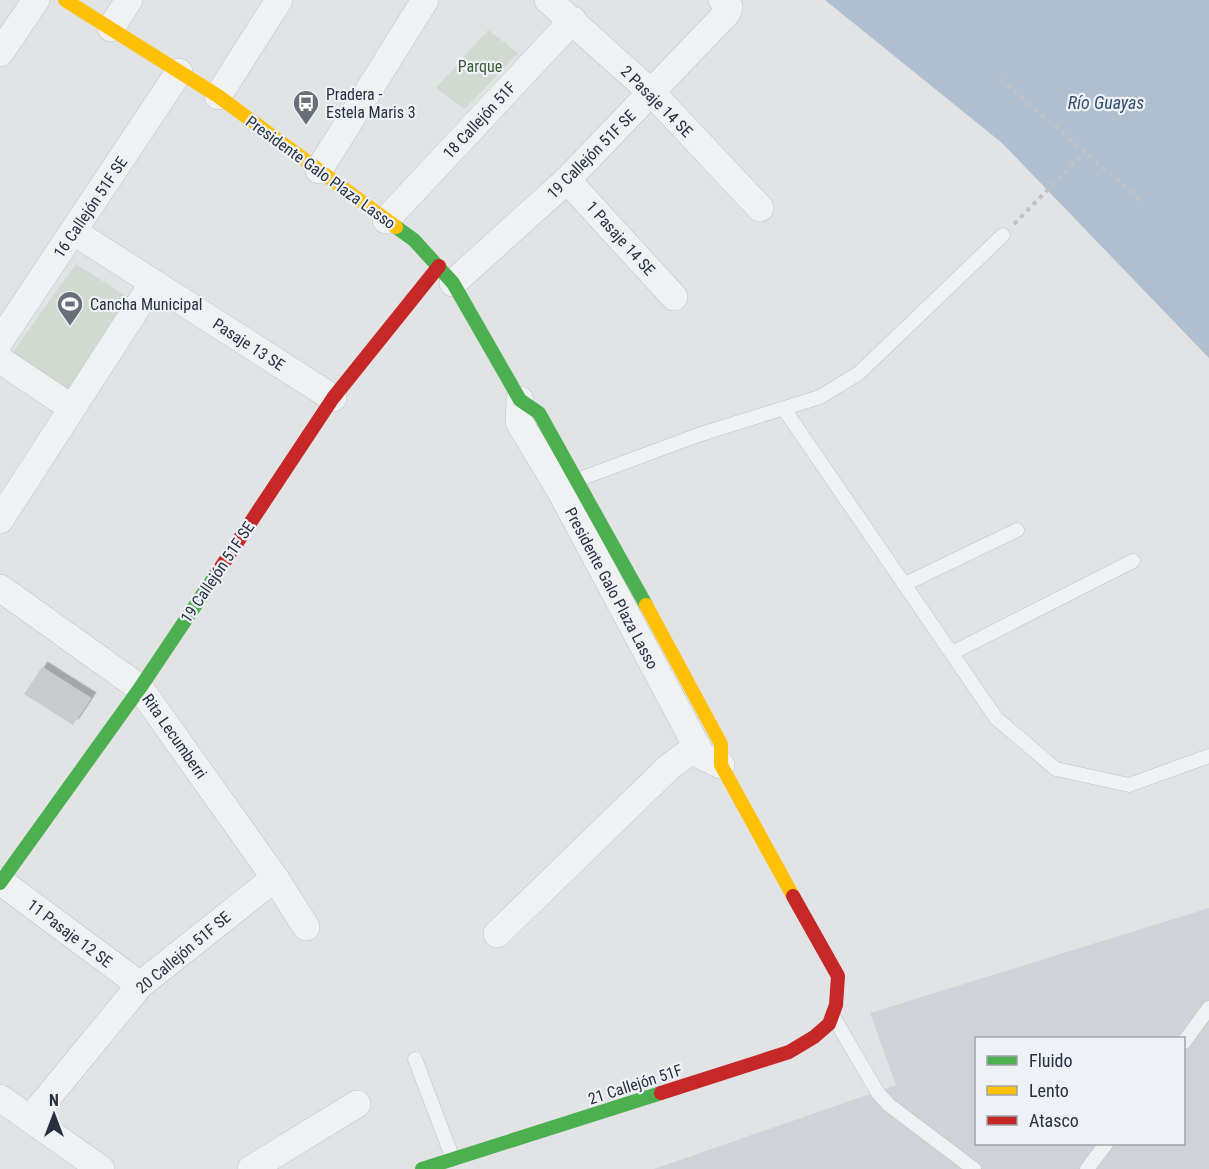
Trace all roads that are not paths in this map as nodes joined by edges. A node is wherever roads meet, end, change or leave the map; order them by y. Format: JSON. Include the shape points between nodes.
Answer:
{"nodes":[{"id":1,"x":36,"y":0,"type":"edge"},
{"id":2,"x":65,"y":0,"type":"edge"},
{"id":3,"x":129,"y":0,"type":"edge"},
{"id":4,"x":279,"y":0,"type":"edge"},
{"id":5,"x":425,"y":0,"type":"edge"},
{"id":6,"x":548,"y":0,"type":"edge"},
{"id":7,"x":722,"y":9,"type":"edge"},
{"id":8,"x":573,"y":20,"type":"junction"},
{"id":9,"x":111,"y":28,"type":"junction"},
{"id":10,"x":0,"y":52,"type":"edge"},
{"id":11,"x":179,"y":72,"type":"junction"},
{"id":12,"x":652,"y":93,"type":"junction"},
{"id":13,"x":218,"y":96,"type":"junction"},
{"id":14,"x":319,"y":170,"type":"junction"},
{"id":15,"x":567,"y":180,"type":"junction"},
{"id":16,"x":760,"y":208,"type":"dead end"},
{"id":17,"x":386,"y":220,"type":"junction"},
{"id":18,"x":74,"y":232,"type":"junction"},
{"id":19,"x":1003,"y":235,"type":"road end"},
{"id":20,"x":446,"y":274,"type":"junction"},
{"id":21,"x":153,"y":283,"type":"junction"},
{"id":22,"x":674,"y":297,"type":"dead end"},
{"id":23,"x":0,"y":341,"type":"edge"},
{"id":24,"x":0,"y":360,"type":"edge"},
{"id":25,"x":333,"y":398,"type":"junction"},
{"id":26,"x":520,"y":400,"type":"joint"},
{"id":27,"x":72,"y":408,"type":"junction"},
{"id":28,"x":784,"y":409,"type":"junction"},
{"id":29,"x":569,"y":485,"type":"junction"},
{"id":30,"x":0,"y":520,"type":"edge"},
{"id":31,"x":1017,"y":530,"type":"dead end"},
{"id":32,"x":1133,"y":561,"type":"dead end"},
{"id":33,"x":905,"y":584,"type":"junction"},
{"id":34,"x":0,"y":588,"type":"edge"},
{"id":35,"x":952,"y":653,"type":"junction"},
{"id":36,"x":140,"y":688,"type":"junction"},
{"id":37,"x":697,"y":746,"type":"junction"},
{"id":38,"x":1209,"y":756,"type":"edge"},
{"id":39,"x":722,"y":765,"type":"junction"},
{"id":40,"x":275,"y":878,"type":"junction"},
{"id":41,"x":0,"y":882,"type":"edge"},
{"id":42,"x":306,"y":927,"type":"dead end"},
{"id":43,"x":497,"y":934,"type":"dead end"},
{"id":44,"x":140,"y":985,"type":"junction"},
{"id":45,"x":1209,"y":1008,"type":"edge"},
{"id":46,"x":834,"y":1018,"type":"junction"},
{"id":47,"x":1185,"y":1040,"type":"edge"},
{"id":48,"x":415,"y":1059,"type":"dead end"},
{"id":49,"x":0,"y":1098,"type":"edge"},
{"id":50,"x":357,"y":1104,"type":"dead end"},
{"id":51,"x":30,"y":1119,"type":"junction"},
{"id":52,"x":1105,"y":1145,"type":"edge"},
{"id":53,"x":453,"y":1159,"type":"junction"},
{"id":54,"x":100,"y":1169,"type":"edge"},
{"id":55,"x":251,"y":1169,"type":"edge"},
{"id":56,"x":422,"y":1169,"type":"edge"},
{"id":57,"x":974,"y":1169,"type":"edge"},
{"id":58,"x":1087,"y":1169,"type":"edge"}],
"edges":[{"from":1,"to":10,"type":"street"},
{"from":2,"to":9,"type":"street","name":"Presidente Galo Plaza Lasso"},
{"from":3,"to":9,"type":"street"},
{"from":4,"to":13,"type":"street"},
{"from":5,"to":14,"type":"street"},
{"from":6,"to":8,"type":"street","name":"2 Pasaje 14 SE"},
{"from":7,"to":12,"type":"street","name":"19 Callejón 51F SE"},
{"from":8,"to":12,"type":"street","name":"2 Pasaje 14 SE"},
{"from":8,"to":17,"type":"street","name":"18 Callejón 51F"},
{"from":9,"to":11,"type":"street","name":"Presidente Galo Plaza Lasso"},
{"from":11,"to":13,"type":"street","name":"Presidente Galo Plaza Lasso"},
{"from":11,"to":18,"type":"street","name":"16 Callejón 51F SE"},
{"from":12,"to":15,"type":"street","name":"19 Callejón 51F SE"},
{"from":12,"to":16,"type":"street","name":"2 Pasaje 14 SE"},
{"from":13,"to":14,"type":"street","name":"Presidente Galo Plaza Lasso"},
{"from":14,"to":17,"type":"street","name":"Presidente Galo Plaza Lasso"},
{"from":15,"to":20,"type":"street","name":"19 Callejón 51F SE"},
{"from":15,"to":22,"type":"street","name":"1 Pasaje 14 SE"},
{"from":17,"to":20,"type":"street","name":"Presidente Galo Plaza Lasso","via":[[414,240]]},
{"from":18,"to":21,"type":"street","name":"Pasaje 13 SE"},
{"from":18,"to":23,"type":"street","name":"16 Callejón 51F SE"},
{"from":19,"to":28,"type":"lane","via":[[859,373],[820,397]]},
{"from":20,"to":25,"type":"street","name":"19 Callejón 51F SE"},
{"from":20,"to":26,"type":"street","name":"Presidente Galo Plaza Lasso"},
{"from":21,"to":25,"type":"street","name":"Pasaje 13 SE"},
{"from":21,"to":27,"type":"street"},
{"from":24,"to":27,"type":"street"},
{"from":25,"to":36,"type":"street","name":"19 Callejón 51F SE"},
{"from":26,"to":29,"type":"street","name":"Presidente Galo Plaza Lasso","via":[[519,422]]},
{"from":27,"to":30,"type":"street"},
{"from":28,"to":29,"type":"lane","via":[[701,434]]},
{"from":28,"to":33,"type":"lane"},
{"from":29,"to":37,"type":"street","name":"Presidente Galo Plaza Lasso"},
{"from":29,"to":39,"type":"street","name":"Presidente Galo Plaza Lasso","via":[[721,744]]},
{"from":31,"to":33,"type":"lane"},
{"from":32,"to":35,"type":"lane"},
{"from":33,"to":35,"type":"lane"},
{"from":34,"to":36,"type":"street","name":"Rita Lecumberri"},
{"from":35,"to":38,"type":"lane","via":[[996,718],[1056,769],[1129,785]]},
{"from":36,"to":40,"type":"street","name":"Rita Lecumberri"},
{"from":36,"to":41,"type":"street","name":"19 Callejón 51F SE"},
{"from":37,"to":39,"type":"street","name":"Presidente Galo Plaza Lasso","via":[[702,756]]},
{"from":37,"to":43,"type":"street","via":[[668,768]]},
{"from":39,"to":46,"type":"street","name":"Presidente Galo Plaza Lasso","via":[[838,976]]},
{"from":40,"to":42,"type":"street","name":"Rita Lecumberri"},
{"from":40,"to":44,"type":"street","name":"20 Callejón 51F SE"},
{"from":41,"to":44,"type":"street","name":"11 Pasaje 12 SE"},
{"from":44,"to":51,"type":"street","name":"20 Callejón 51F SE"},
{"from":45,"to":47,"type":"lane"},
{"from":46,"to":53,"type":"street","name":"21 Callejón 51F","via":[[820,1035],[789,1052]]},
{"from":46,"to":57,"type":"lane","via":[[889,1105]]},
{"from":48,"to":53,"type":"lane"},
{"from":49,"to":51,"type":"street"},
{"from":50,"to":55,"type":"street"},
{"from":51,"to":54,"type":"street"},
{"from":52,"to":58,"type":"lane"},
{"from":53,"to":56,"type":"street","name":"21 Callejón 51F"}]}
